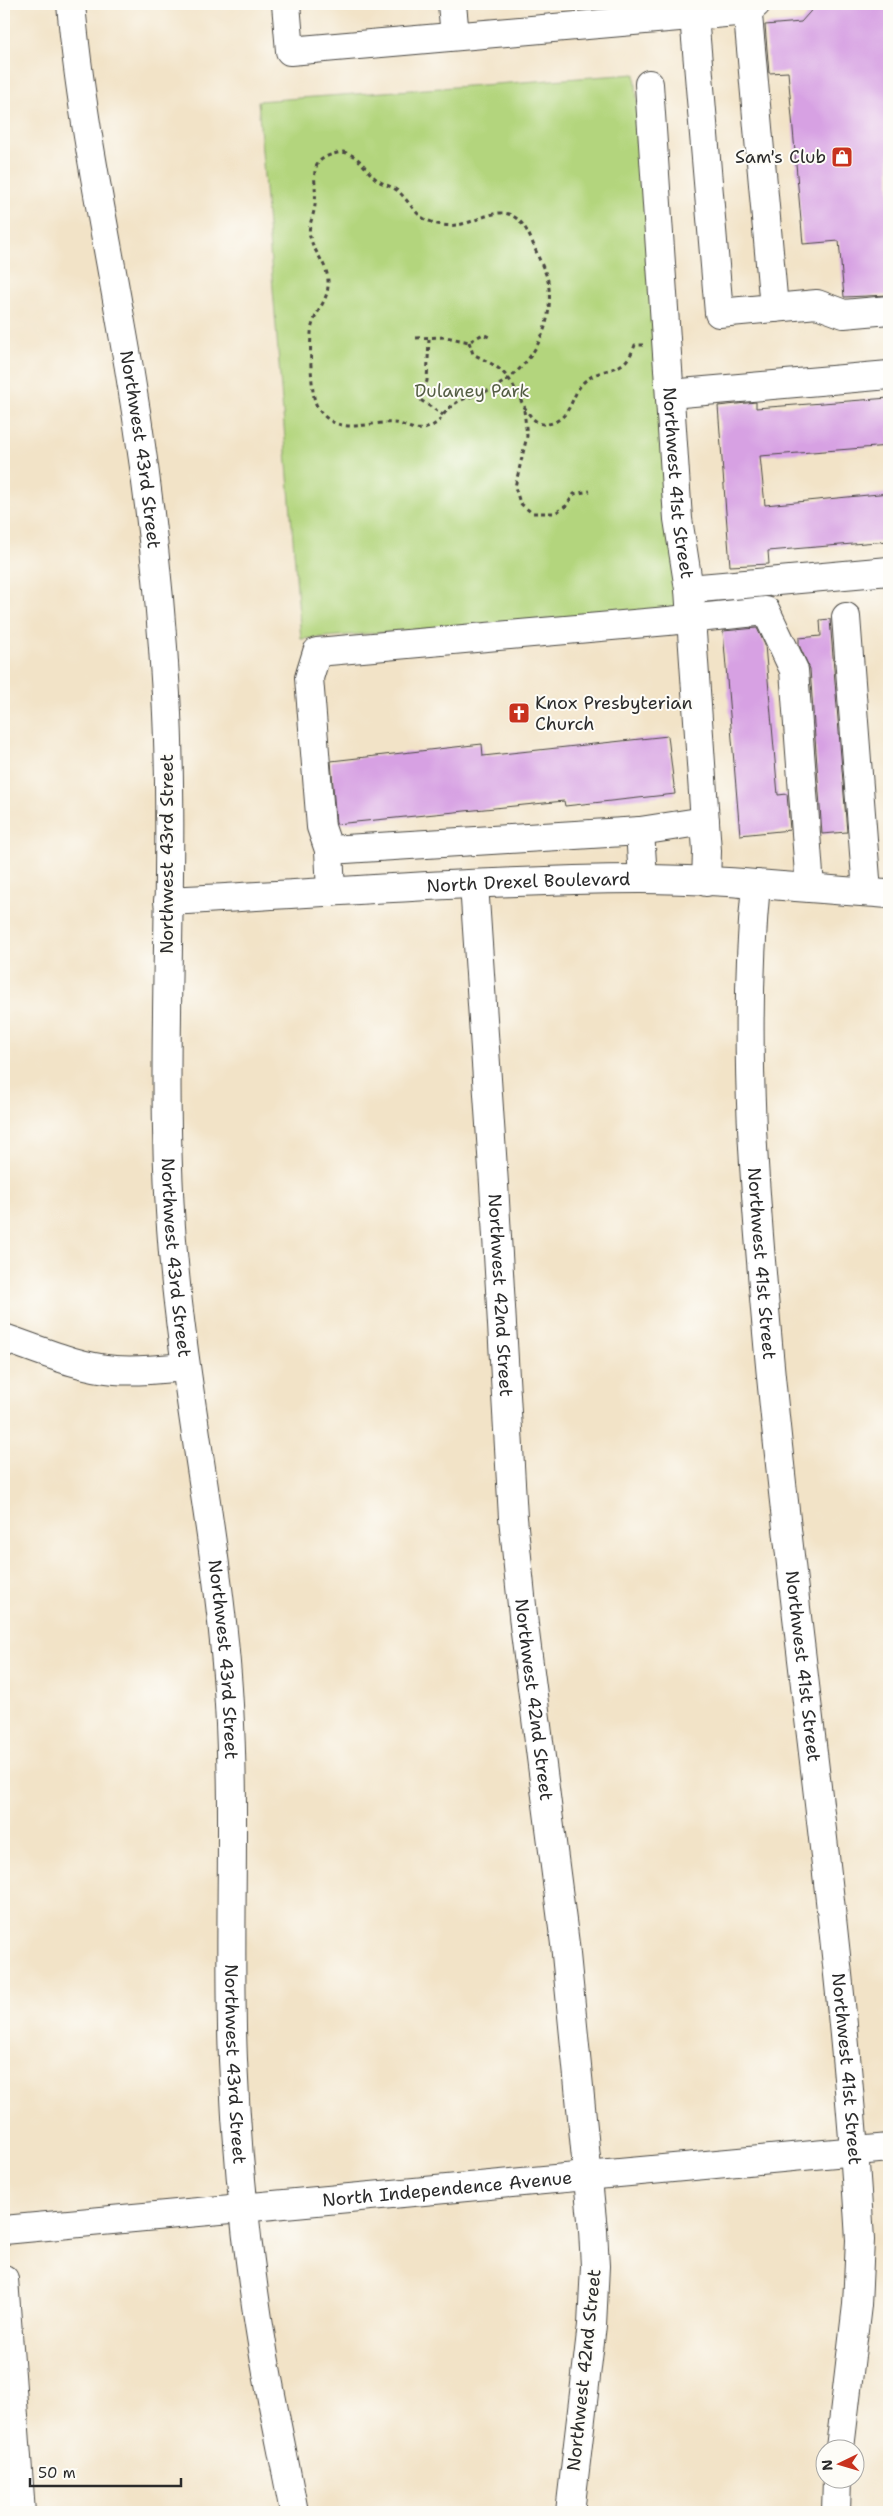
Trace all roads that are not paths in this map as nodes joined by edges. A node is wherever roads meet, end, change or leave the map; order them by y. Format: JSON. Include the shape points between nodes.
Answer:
{"nodes":[{"id":1,"x":71,"y":4,"type":"edge"},
{"id":2,"x":286,"y":4,"type":"edge"},
{"id":3,"x":452,"y":4,"type":"edge"},
{"id":4,"x":750,"y":6,"type":"edge"},
{"id":5,"x":693,"y":10,"type":"edge"},
{"id":6,"x":636,"y":12,"type":"edge"},
{"id":7,"x":580,"y":14,"type":"edge"},
{"id":8,"x":455,"y":36,"type":"junction"},
{"id":9,"x":649,"y":84,"type":"dead end"},
{"id":10,"x":774,"y":308,"type":"junction"},
{"id":11,"x":889,"y":310,"type":"edge"},
{"id":12,"x":889,"y":375,"type":"edge"},
{"id":13,"x":670,"y":394,"type":"junction"},
{"id":14,"x":889,"y":571,"type":"edge"},
{"id":15,"x":690,"y":589,"type":"junction"},
{"id":16,"x":846,"y":617,"type":"dead end"},
{"id":17,"x":692,"y":618,"type":"junction"},
{"id":18,"x":705,"y":821,"type":"junction"},
{"id":19,"x":640,"y":831,"type":"junction"},
{"id":20,"x":329,"y":850,"type":"junction"},
{"id":21,"x":642,"y":879,"type":"junction"},
{"id":22,"x":706,"y":882,"type":"junction"},
{"id":23,"x":474,"y":884,"type":"junction"},
{"id":24,"x":756,"y":884,"type":"junction"},
{"id":25,"x":810,"y":888,"type":"junction"},
{"id":26,"x":331,"y":892,"type":"junction"},
{"id":27,"x":878,"y":893,"type":"edge"},
{"id":28,"x":168,"y":901,"type":"junction"},
{"id":29,"x":4,"y":1338,"type":"edge"},
{"id":30,"x":185,"y":1366,"type":"junction"},
{"id":31,"x":889,"y":2148,"type":"edge"},
{"id":32,"x":853,"y":2151,"type":"junction"},
{"id":33,"x":588,"y":2176,"type":"junction"},
{"id":34,"x":245,"y":2208,"type":"junction"},
{"id":35,"x":4,"y":2230,"type":"edge"},
{"id":36,"x":4,"y":2278,"type":"edge"},
{"id":37,"x":841,"y":2438,"type":"edge"},
{"id":38,"x":837,"y":2488,"type":"edge"},
{"id":39,"x":21,"y":2512,"type":"edge"},
{"id":40,"x":294,"y":2512,"type":"edge"},
{"id":41,"x":570,"y":2512,"type":"edge"},
{"id":42,"x":836,"y":2512,"type":"edge"}],
"edges":[{"from":1,"to":28,"type":"street","name":"Northwest 43rd Street","via":[[81,97],[136,407],[154,552],[168,746]]},
{"from":2,"to":8,"type":"street","via":[[290,51]]},
{"from":3,"to":8,"type":"street"},
{"from":4,"to":5,"type":"street"},
{"from":4,"to":10,"type":"street"},
{"from":5,"to":6,"type":"street"},
{"from":5,"to":10,"type":"street","via":[[720,313]]},
{"from":6,"to":7,"type":"street"},
{"from":7,"to":8,"type":"street"},
{"from":9,"to":13,"type":"street","name":"Northwest 41st Street"},
{"from":10,"to":11,"type":"street","via":[[817,304],[844,314]]},
{"from":12,"to":13,"type":"street"},
{"from":13,"to":15,"type":"street","name":"Northwest 41st Street","via":[[679,527]]},
{"from":14,"to":15,"type":"street"},
{"from":15,"to":17,"type":"street","name":"Northwest 41st Street"},
{"from":16,"to":27,"type":"street"},
{"from":17,"to":18,"type":"street","name":"Northwest 41st Street"},
{"from":17,"to":20,"type":"street","via":[[317,652],[309,678],[321,827]]},
{"from":17,"to":25,"type":"street","via":[[766,611],[794,670]]},
{"from":18,"to":19,"type":"street"},
{"from":18,"to":22,"type":"street","name":"Northwest 41st Street"},
{"from":19,"to":20,"type":"street"},
{"from":19,"to":21,"type":"street"},
{"from":20,"to":26,"type":"street"},
{"from":21,"to":22,"type":"street","name":"North Drexel Boulevard"},
{"from":21,"to":23,"type":"street","name":"North Drexel Boulevard"},
{"from":22,"to":24,"type":"street","name":"North Drexel Boulevard"},
{"from":23,"to":26,"type":"street","name":"North Drexel Boulevard"},
{"from":23,"to":33,"type":"street","name":"Northwest 42nd Street","via":[[513,1518],[565,1944]]},
{"from":24,"to":25,"type":"street","name":"North Drexel Boulevard"},
{"from":24,"to":32,"type":"street","name":"Northwest 41st Street","via":[[749,1024],[752,1150],[782,1494],[820,1806]]},
{"from":25,"to":27,"type":"street","name":"North Drexel Boulevard"},
{"from":26,"to":28,"type":"street","name":"North Drexel Boulevard"},
{"from":28,"to":30,"type":"street","name":"Northwest 43rd Street","via":[[167,1148]]},
{"from":29,"to":30,"type":"street","via":[[114,1370]]},
{"from":30,"to":34,"type":"street","name":"Northwest 43rd Street","via":[[221,1614],[229,1700],[233,1816],[233,2058]]},
{"from":31,"to":32,"type":"street","name":"North Independence Avenue"},
{"from":32,"to":33,"type":"street","name":"North Independence Avenue"},
{"from":32,"to":37,"type":"street","name":"Northwest 41st Street","via":[[860,2263]]},
{"from":33,"to":34,"type":"street","name":"North Independence Avenue"},
{"from":33,"to":41,"type":"street","name":"Northwest 42nd Street","via":[[594,2297]]},
{"from":34,"to":35,"type":"street","name":"North Independence Avenue"},
{"from":34,"to":40,"type":"street","name":"Northwest 43rd Street","via":[[264,2360]]},
{"from":36,"to":39,"type":"street"},
{"from":38,"to":42,"type":"street"}]}
